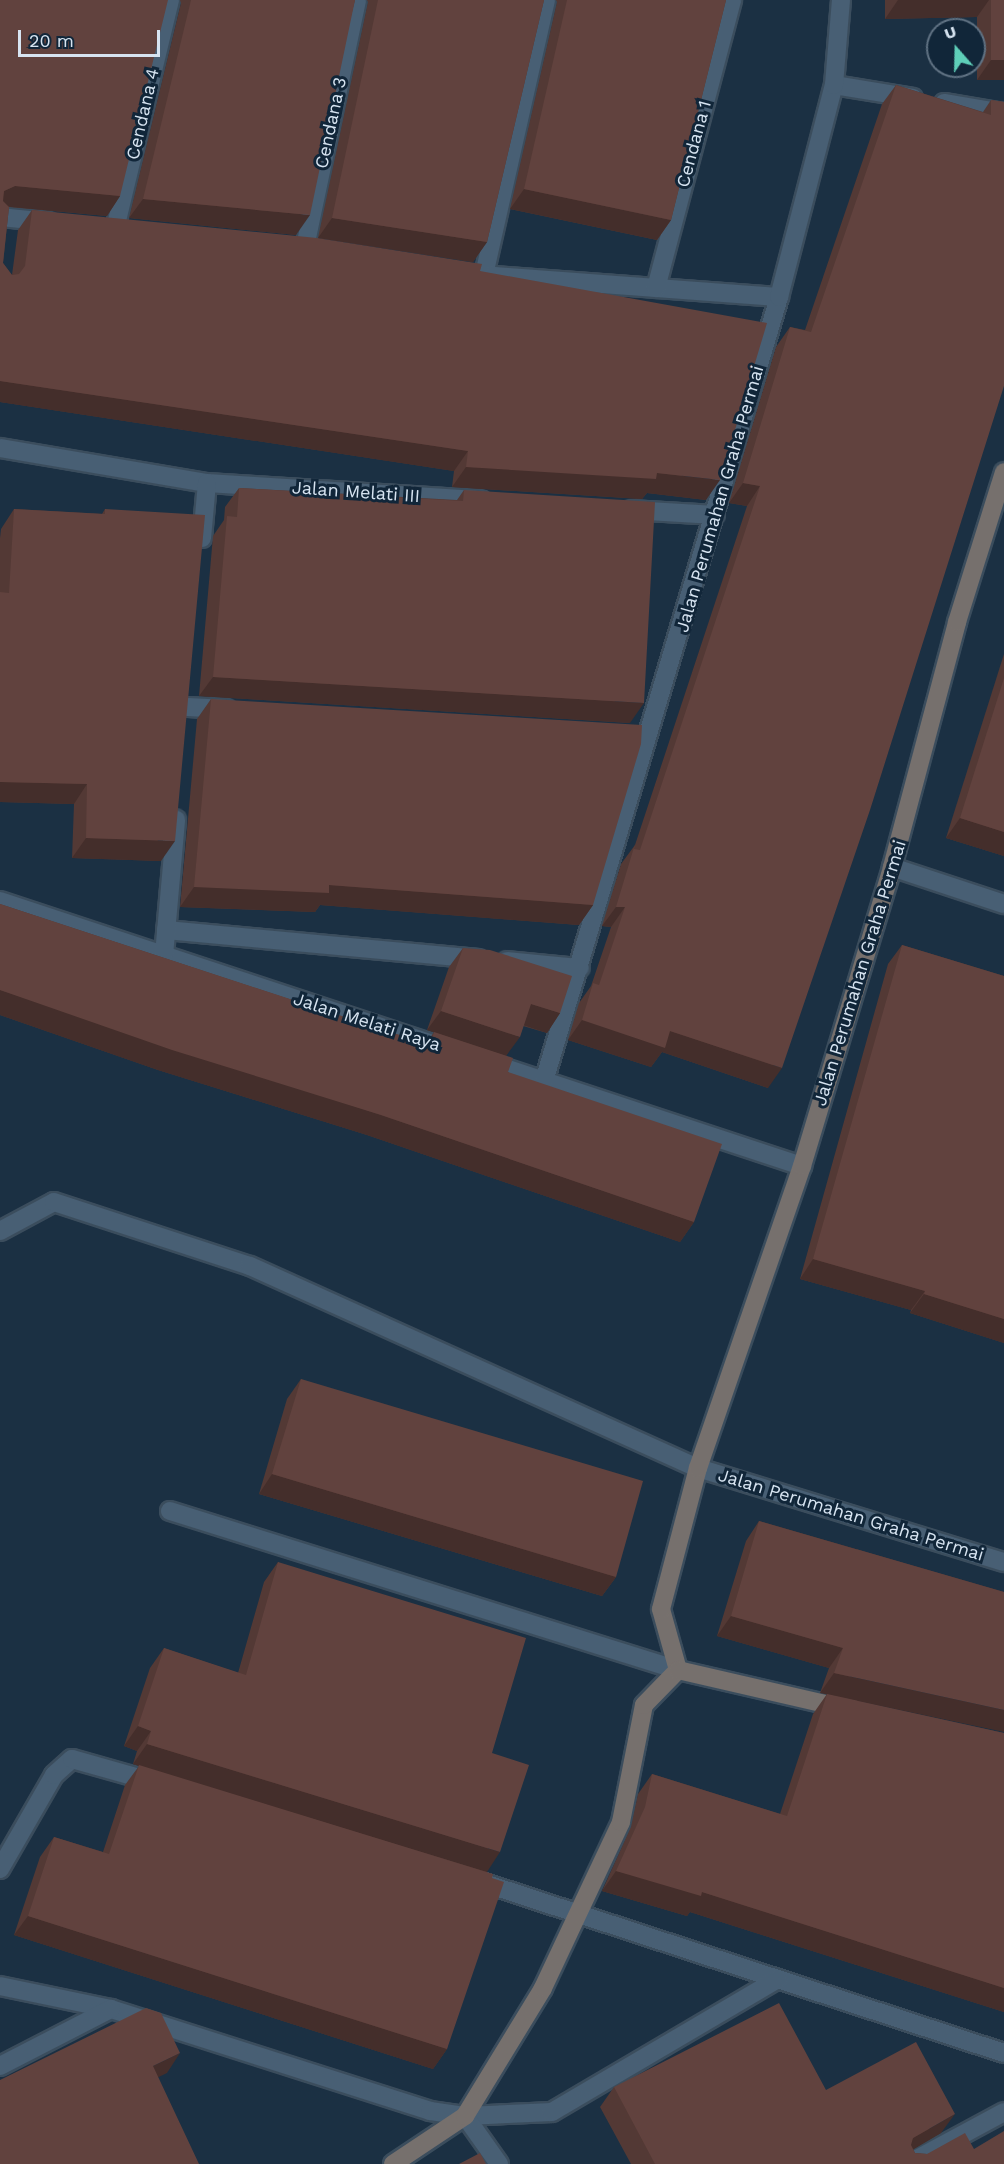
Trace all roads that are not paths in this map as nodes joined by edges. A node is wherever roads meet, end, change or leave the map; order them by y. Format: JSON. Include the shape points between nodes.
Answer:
{"nodes":[{"id":1,"x":170,"y":0,"type":"edge"},
{"id":2,"x":357,"y":0,"type":"edge"},
{"id":3,"x":546,"y":0,"type":"edge"},
{"id":4,"x":732,"y":0,"type":"edge"},
{"id":5,"x":841,"y":0,"type":"edge"},
{"id":6,"x":834,"y":85,"type":"junction"},
{"id":7,"x":1004,"y":113,"type":"edge"},
{"id":8,"x":4,"y":217,"type":"edge"},
{"id":9,"x":68,"y":224,"type":"edge"},
{"id":10,"x":92,"y":226,"type":"edge"},
{"id":11,"x":115,"y":229,"type":"junction"},
{"id":12,"x":139,"y":231,"type":"edge"},
{"id":13,"x":5,"y":240,"type":"edge"},
{"id":14,"x":281,"y":245,"type":"edge"},
{"id":15,"x":305,"y":247,"type":"junction"},
{"id":16,"x":327,"y":250,"type":"edge"},
{"id":17,"x":461,"y":272,"type":"edge"},
{"id":18,"x":484,"y":275,"type":"junction"},
{"id":19,"x":656,"y":288,"type":"junction"},
{"id":20,"x":779,"y":297,"type":"junction"},
{"id":21,"x":0,"y":448,"type":"edge"},
{"id":22,"x":1004,"y":472,"type":"edge"},
{"id":23,"x":207,"y":483,"type":"junction"},
{"id":24,"x":502,"y":502,"type":"edge"},
{"id":25,"x":609,"y":508,"type":"edge"},
{"id":26,"x":715,"y":515,"type":"junction"},
{"id":27,"x":201,"y":554,"type":"edge"},
{"id":28,"x":189,"y":683,"type":"edge"},
{"id":29,"x":187,"y":706,"type":"junction"},
{"id":30,"x":246,"y":710,"type":"edge"},
{"id":31,"x":185,"y":730,"type":"edge"},
{"id":32,"x":626,"y":733,"type":"edge"},
{"id":33,"x":650,"y":735,"type":"junction"},
{"id":34,"x":178,"y":801,"type":"edge"},
{"id":35,"x":892,"y":867,"type":"junction"},
{"id":36,"x":0,"y":901,"type":"edge"},
{"id":37,"x":1004,"y":904,"type":"edge"},
{"id":38,"x":166,"y":930,"type":"junction"},
{"id":39,"x":164,"y":955,"type":"junction"},
{"id":40,"x":580,"y":968,"type":"junction"},
{"id":41,"x":544,"y":1081,"type":"junction"},
{"id":42,"x":802,"y":1166,"type":"junction"},
{"id":43,"x":0,"y":1231,"type":"edge"},
{"id":44,"x":698,"y":1468,"type":"junction"},
{"id":45,"x":170,"y":1511,"type":"dead end"},
{"id":46,"x":1004,"y":1562,"type":"edge"},
{"id":47,"x":678,"y":1670,"type":"junction"},
{"id":48,"x":856,"y":1711,"type":"edge"},
{"id":49,"x":181,"y":1790,"type":"edge"},
{"id":50,"x":0,"y":1869,"type":"edge"},
{"id":51,"x":465,"y":1877,"type":"edge"},
{"id":52,"x":579,"y":1912,"type":"junction"},
{"id":53,"x":778,"y":1979,"type":"junction"},
{"id":54,"x":0,"y":1986,"type":"edge"},
{"id":55,"x":111,"y":2009,"type":"junction"},
{"id":56,"x":1004,"y":2053,"type":"edge"},
{"id":57,"x":0,"y":2066,"type":"edge"},
{"id":58,"x":1004,"y":2112,"type":"edge"},
{"id":59,"x":465,"y":2116,"type":"junction"},
{"id":60,"x":393,"y":2164,"type":"edge"},
{"id":61,"x":499,"y":2164,"type":"edge"},
{"id":62,"x":908,"y":2164,"type":"edge"}],
"edges":[{"from":1,"to":11,"type":"street","name":"Cendana 4"},
{"from":2,"to":15,"type":"street","name":"Cendana 3"},
{"from":3,"to":18,"type":"street"},
{"from":4,"to":19,"type":"street","name":"Cendana 1"},
{"from":5,"to":6,"type":"street","name":"Jalan Perumahan Graha Permai"},
{"from":6,"to":7,"type":"street"},
{"from":6,"to":20,"type":"street","name":"Jalan Perumahan Graha Permai"},
{"from":8,"to":9,"type":"street"},
{"from":8,"to":13,"type":"street"},
{"from":10,"to":11,"type":"street"},
{"from":11,"to":12,"type":"street"},
{"from":14,"to":15,"type":"street"},
{"from":15,"to":16,"type":"street"},
{"from":17,"to":18,"type":"street"},
{"from":18,"to":19,"type":"street"},
{"from":19,"to":20,"type":"street"},
{"from":20,"to":26,"type":"street","name":"Jalan Perumahan Graha Permai"},
{"from":21,"to":23,"type":"street","name":"Jalan Melati III"},
{"from":22,"to":35,"type":"street","name":"Jalan Perumahan Graha Permai","via":[[957,622]]},
{"from":23,"to":24,"type":"street","name":"Jalan Melati III"},
{"from":23,"to":27,"type":"street"},
{"from":25,"to":26,"type":"street"},
{"from":26,"to":33,"type":"street","name":"Jalan Perumahan Graha Permai"},
{"from":28,"to":29,"type":"street"},
{"from":29,"to":30,"type":"street"},
{"from":29,"to":31,"type":"street"},
{"from":32,"to":33,"type":"street"},
{"from":33,"to":40,"type":"street","name":"Jalan Perumahan Graha Permai"},
{"from":34,"to":38,"type":"street"},
{"from":35,"to":37,"type":"street"},
{"from":35,"to":42,"type":"street","name":"Jalan Perumahan Graha Permai"},
{"from":36,"to":39,"type":"street","name":"Jalan Melati Raya"},
{"from":38,"to":39,"type":"street"},
{"from":38,"to":40,"type":"street"},
{"from":39,"to":41,"type":"street","name":"Jalan Melati Raya"},
{"from":40,"to":41,"type":"street","name":"Jalan Perumahan Graha Permai"},
{"from":41,"to":42,"type":"street","name":"Jalan Melati Raya"},
{"from":42,"to":44,"type":"street","name":"Jalan Perumahan Graha Permai"},
{"from":43,"to":44,"type":"street","via":[[54,1202],[250,1266]]},
{"from":44,"to":46,"type":"street","name":"Jalan Perumahan Graha Permai"},
{"from":44,"to":47,"type":"street","name":"Jalan Perumahan Graha Permai","via":[[662,1609]]},
{"from":45,"to":47,"type":"street"},
{"from":47,"to":48,"type":"street"},
{"from":47,"to":52,"type":"street","via":[[644,1706],[621,1822]]},
{"from":49,"to":50,"type":"street","via":[[72,1759],[54,1775]]},
{"from":51,"to":52,"type":"street"},
{"from":52,"to":53,"type":"street"},
{"from":52,"to":59,"type":"street","via":[[543,1988]]},
{"from":53,"to":56,"type":"street"},
{"from":53,"to":59,"type":"street","via":[[552,2112]]},
{"from":54,"to":55,"type":"street"},
{"from":55,"to":57,"type":"street"},
{"from":55,"to":59,"type":"street","via":[[430,2111]]},
{"from":58,"to":62,"type":"street"},
{"from":59,"to":60,"type":"street"},
{"from":59,"to":61,"type":"street"}]}
